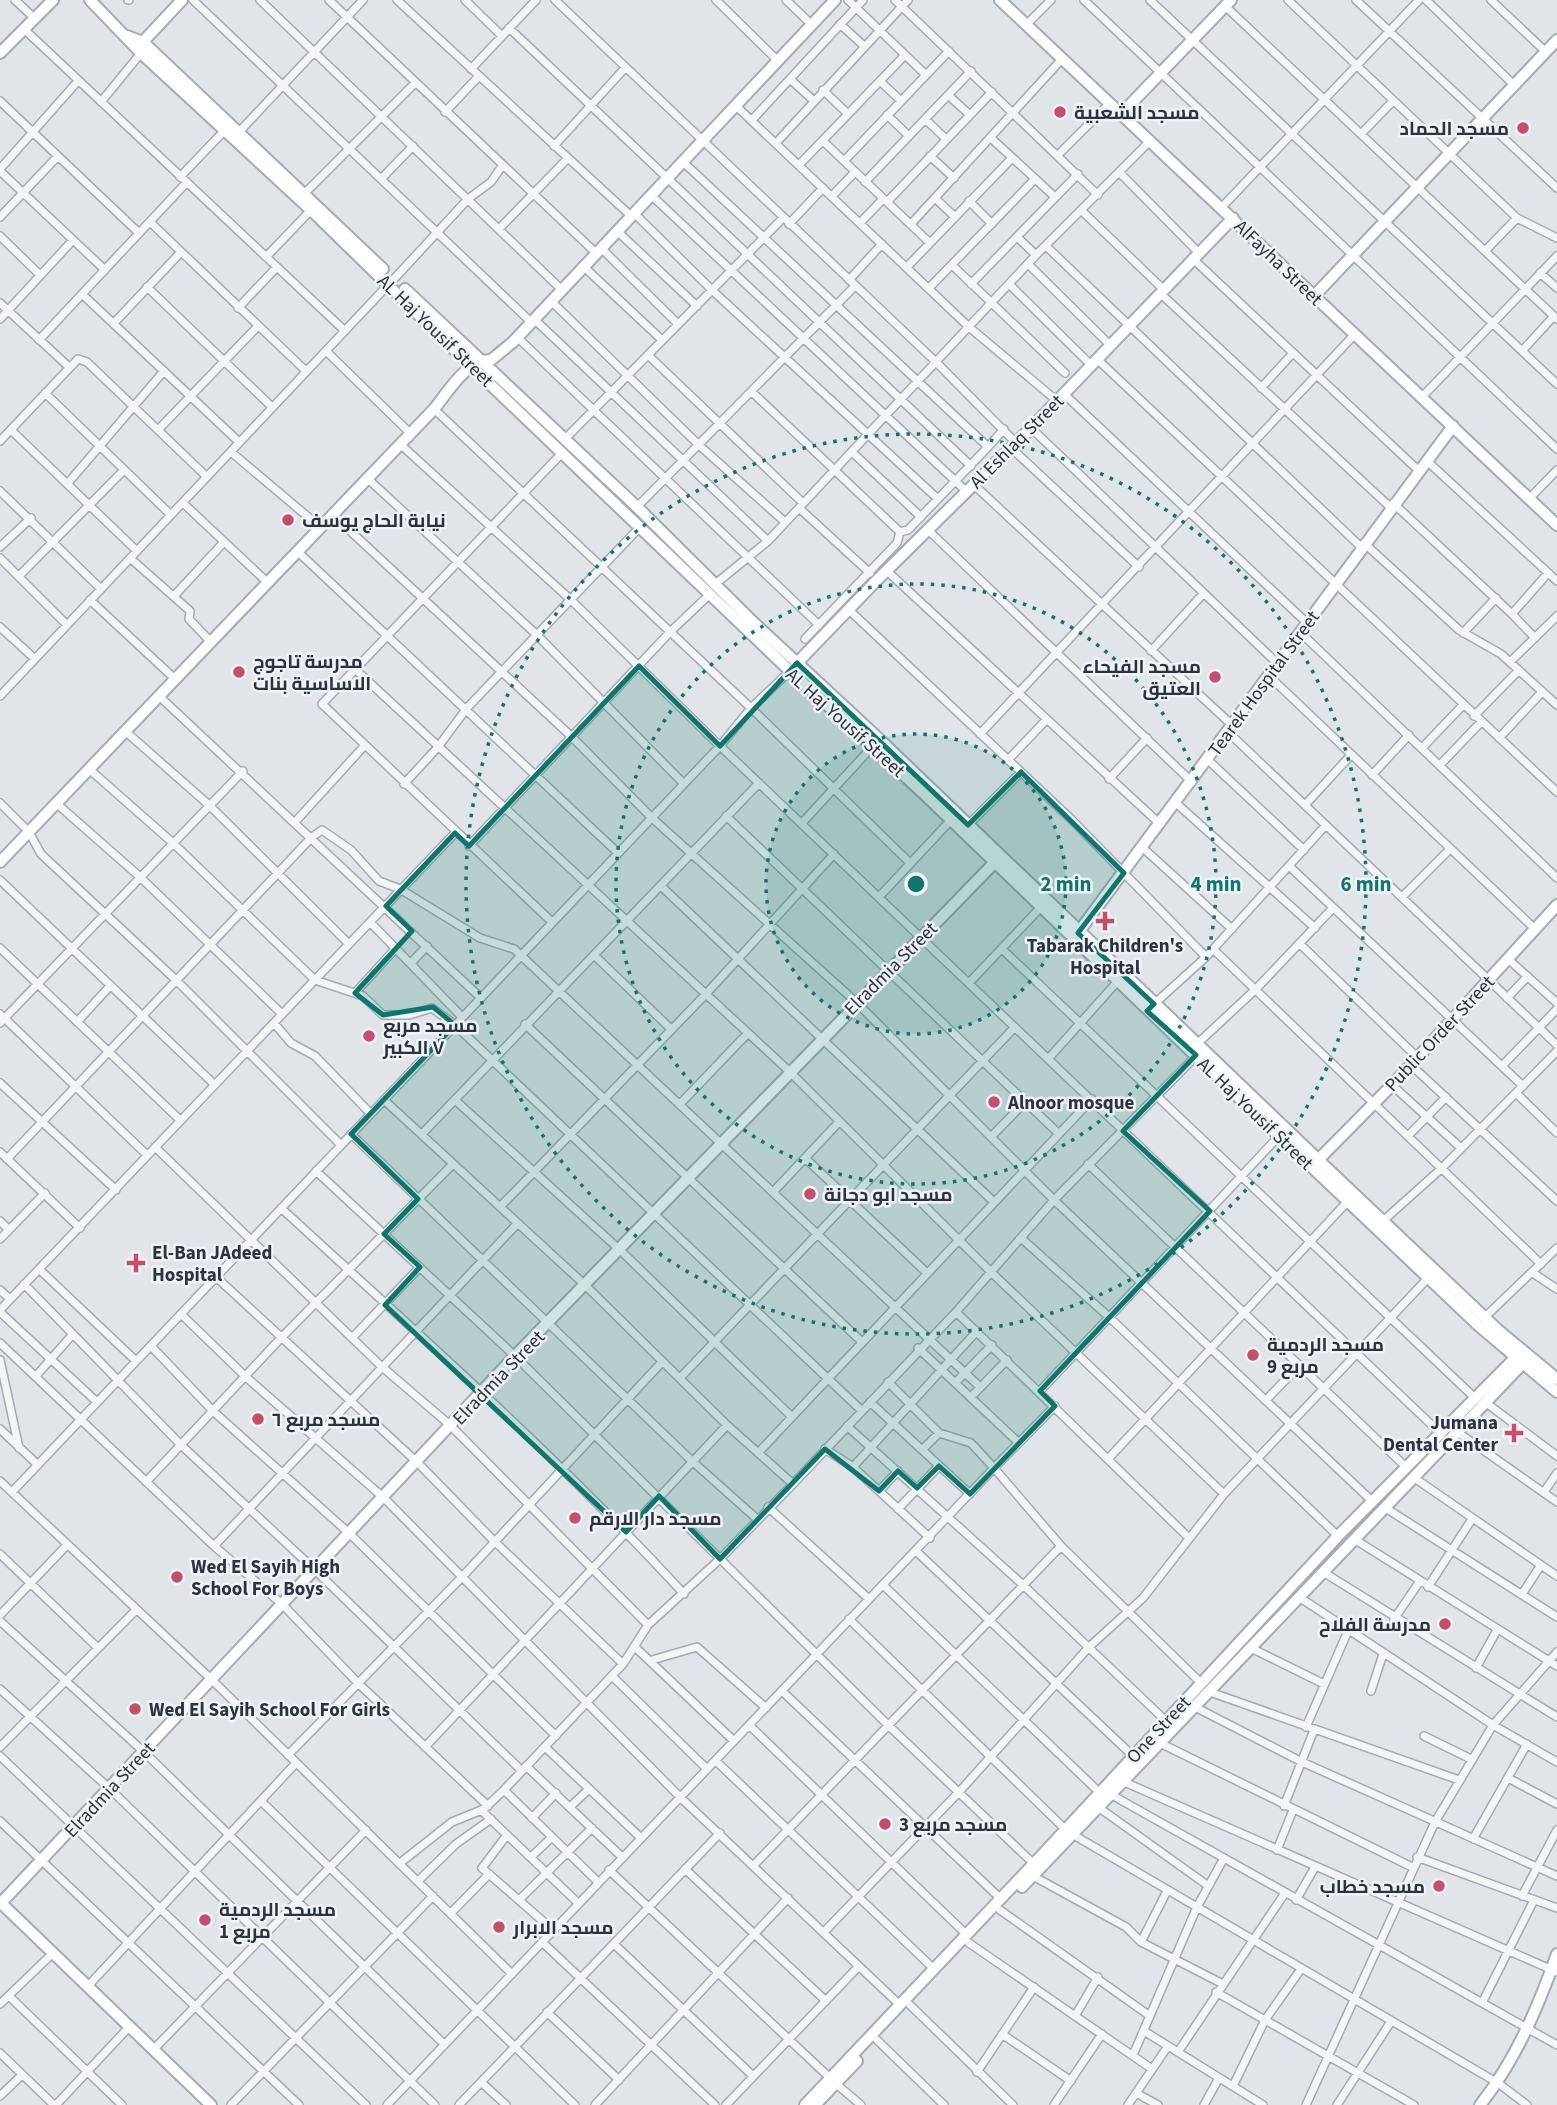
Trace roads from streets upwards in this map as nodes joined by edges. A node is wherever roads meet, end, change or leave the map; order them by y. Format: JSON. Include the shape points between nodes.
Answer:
{"nodes":[{"id":1,"x":15,"y":0,"type":"edge"},
{"id":2,"x":43,"y":0,"type":"edge"},
{"id":3,"x":53,"y":0,"type":"edge"},
{"id":4,"x":90,"y":0,"type":"edge"},
{"id":5,"x":182,"y":0,"type":"edge"},
{"id":6,"x":192,"y":0,"type":"edge"},
{"id":7,"x":260,"y":0,"type":"edge"},
{"id":8,"x":329,"y":0,"type":"edge"},
{"id":9,"x":363,"y":0,"type":"edge"},
{"id":10,"x":397,"y":0,"type":"edge"},
{"id":11,"x":465,"y":0,"type":"edge"},
{"id":12,"x":536,"y":0,"type":"edge"},
{"id":13,"x":555,"y":0,"type":"edge"},
{"id":14,"x":786,"y":0,"type":"edge"},
{"id":15,"x":835,"y":0,"type":"edge"},
{"id":16,"x":848,"y":0,"type":"edge"},
{"id":17,"x":863,"y":0,"type":"edge"},
{"id":18,"x":895,"y":0,"type":"edge"},
{"id":19,"x":908,"y":0,"type":"edge"},
{"id":20,"x":1000,"y":0,"type":"edge"},
{"id":21,"x":1051,"y":0,"type":"edge"},
{"id":22,"x":1084,"y":0,"type":"edge"},
{"id":23,"x":1151,"y":0,"type":"edge"},
{"id":24,"x":1288,"y":0,"type":"edge"},
{"id":25,"x":1356,"y":0,"type":"edge"},
{"id":26,"x":1419,"y":0,"type":"edge"},
{"id":27,"x":1426,"y":0,"type":"edge"},
{"id":28,"x":718,"y":1,"type":"edge"},
{"id":29,"x":1493,"y":1,"type":"edge"},
{"id":30,"x":1228,"y":3,"type":"edge"},
{"id":31,"x":856,"y":7,"type":"junction"},
{"id":32,"x":902,"y":7,"type":"junction"},
{"id":33,"x":30,"y":14,"type":"junction"},
{"id":34,"x":348,"y":17,"type":"junction"},
{"id":35,"x":811,"y":24,"type":"junction"},
{"id":36,"x":840,"y":24,"type":"junction"},
{"id":37,"x":1026,"y":25,"type":"junction"},
{"id":38,"x":24,"y":29,"type":"junction"},
{"id":39,"x":509,"y":29,"type":"junction"},
{"id":40,"x":879,"y":30,"type":"junction"},
{"id":41,"x":1389,"y":32,"type":"junction"},
{"id":42,"x":502,"y":36,"type":"junction"},
{"id":43,"x":1192,"y":40,"type":"junction"},
{"id":44,"x":1557,"y":40,"type":"edge"},
{"id":45,"x":0,"y":45,"type":"edge"},
{"id":46,"x":864,"y":46,"type":"junction"},
{"id":47,"x":140,"y":48,"type":"junction"},
{"id":48,"x":315,"y":51,"type":"junction"},
{"id":49,"x":949,"y":51,"type":"junction"},
{"id":50,"x":1546,"y":52,"type":"junction"},
{"id":51,"x":0,"y":53,"type":"edge"},
{"id":52,"x":905,"y":55,"type":"junction"},
{"id":53,"x":1062,"y":59,"type":"junction"},
{"id":54,"x":777,"y":60,"type":"junction"},
{"id":55,"x":1357,"y":65,"type":"junction"},
{"id":56,"x":625,"y":68,"type":"junction"},
{"id":57,"x":471,"y":69,"type":"junction"},
{"id":58,"x":971,"y":71,"type":"junction"},
{"id":59,"x":1161,"y":72,"type":"junction"},
{"id":60,"x":926,"y":75,"type":"junction"},
{"id":61,"x":479,"y":76,"type":"junction"},
{"id":62,"x":790,"y":79,"type":"junction"},
{"id":63,"x":78,"y":81,"type":"junction"},
{"id":64,"x":880,"y":81,"type":"junction"},
{"id":65,"x":415,"y":83,"type":"junction"},
{"id":66,"x":1514,"y":85,"type":"junction"},
{"id":67,"x":282,"y":86,"type":"junction"},
{"id":68,"x":823,"y":90,"type":"junction"},
{"id":69,"x":992,"y":92,"type":"junction"},
{"id":70,"x":948,"y":95,"type":"junction"},
{"id":71,"x":1324,"y":100,"type":"junction"},
{"id":72,"x":0,"y":101,"type":"edge"},
{"id":73,"x":814,"y":101,"type":"junction"},
{"id":74,"x":901,"y":101,"type":"junction"},
{"id":75,"x":1393,"y":101,"type":"junction"},
{"id":76,"x":102,"y":102,"type":"junction"},
{"id":77,"x":1110,"y":104,"type":"junction"},
{"id":78,"x":735,"y":105,"type":"junction"},
{"id":79,"x":589,"y":107,"type":"junction"},
{"id":80,"x":445,"y":112,"type":"junction"},
{"id":81,"x":1014,"y":113,"type":"junction"},
{"id":82,"x":848,"y":114,"type":"junction"},
{"id":83,"x":1121,"y":114,"type":"junction"},
{"id":84,"x":887,"y":115,"type":"junction"},
{"id":85,"x":383,"y":116,"type":"junction"},
{"id":86,"x":970,"y":116,"type":"junction"},
{"id":87,"x":1482,"y":118,"type":"junction"},
{"id":88,"x":925,"y":119,"type":"junction"},
{"id":89,"x":751,"y":120,"type":"junction"},
{"id":90,"x":225,"y":130,"type":"junction"},
{"id":91,"x":33,"y":132,"type":"junction"},
{"id":92,"x":239,"y":132,"type":"junction"},
{"id":93,"x":1292,"y":134,"type":"junction"},
{"id":94,"x":1361,"y":134,"type":"junction"},
{"id":95,"x":909,"y":136,"type":"junction"},
{"id":96,"x":991,"y":138,"type":"junction"},
{"id":97,"x":946,"y":139,"type":"junction"},
{"id":98,"x":1151,"y":140,"type":"junction"},
{"id":99,"x":701,"y":141,"type":"junction"},
{"id":100,"x":823,"y":141,"type":"junction"},
{"id":101,"x":776,"y":143,"type":"junction"},
{"id":102,"x":413,"y":146,"type":"junction"},
{"id":103,"x":554,"y":146,"type":"junction"},
{"id":104,"x":350,"y":150,"type":"junction"},
{"id":105,"x":1448,"y":153,"type":"junction"},
{"id":106,"x":1058,"y":155,"type":"junction"},
{"id":107,"x":58,"y":156,"type":"junction"},
{"id":108,"x":930,"y":156,"type":"junction"},
{"id":109,"x":1012,"y":158,"type":"junction"},
{"id":110,"x":568,"y":159,"type":"junction"},
{"id":111,"x":844,"y":161,"type":"junction"},
{"id":112,"x":682,"y":162,"type":"junction"},
{"id":113,"x":799,"y":165,"type":"junction"},
{"id":114,"x":502,"y":166,"type":"junction"},
{"id":115,"x":1261,"y":167,"type":"junction"},
{"id":116,"x":0,"y":170,"type":"edge"},
{"id":117,"x":855,"y":172,"type":"junction"},
{"id":118,"x":1120,"y":173,"type":"junction"},
{"id":119,"x":1078,"y":174,"type":"junction"},
{"id":120,"x":667,"y":178,"type":"junction"},
{"id":121,"x":954,"y":178,"type":"junction"},
{"id":122,"x":183,"y":179,"type":"junction"},
{"id":123,"x":381,"y":179,"type":"junction"},
{"id":124,"x":1035,"y":179,"type":"junction"},
{"id":125,"x":865,"y":181,"type":"junction"},
{"id":126,"x":1417,"y":187,"type":"junction"},
{"id":127,"x":823,"y":188,"type":"junction"},
{"id":128,"x":1557,"y":188,"type":"edge"},
{"id":129,"x":23,"y":192,"type":"junction"},
{"id":130,"x":305,"y":193,"type":"junction"},
{"id":131,"x":533,"y":194,"type":"junction"},
{"id":132,"x":651,"y":195,"type":"junction"},
{"id":133,"x":1098,"y":195,"type":"junction"},
{"id":134,"x":832,"y":196,"type":"junction"},
{"id":135,"x":1055,"y":197,"type":"junction"},
{"id":136,"x":935,"y":198,"type":"junction"},
{"id":137,"x":468,"y":199,"type":"junction"},
{"id":138,"x":885,"y":200,"type":"junction"},
{"id":139,"x":970,"y":201,"type":"junction"},
{"id":140,"x":1222,"y":207,"type":"junction"},
{"id":141,"x":311,"y":209,"type":"junction"},
{"id":142,"x":1082,"y":211,"type":"junction"},
{"id":143,"x":632,"y":215,"type":"junction"},
{"id":144,"x":0,"y":217,"type":"edge"},
{"id":145,"x":955,"y":217,"type":"junction"},
{"id":146,"x":1233,"y":218,"type":"junction"},
{"id":147,"x":1517,"y":218,"type":"junction"},
{"id":148,"x":786,"y":221,"type":"junction"},
{"id":149,"x":150,"y":222,"type":"junction"},
{"id":150,"x":1385,"y":222,"type":"junction"},
{"id":151,"x":860,"y":223,"type":"junction"},
{"id":152,"x":911,"y":224,"type":"junction"},
{"id":153,"x":992,"y":224,"type":"junction"},
{"id":154,"x":499,"y":229,"type":"junction"},
{"id":155,"x":617,"y":231,"type":"junction"},
{"id":156,"x":139,"y":233,"type":"junction"},
{"id":157,"x":437,"y":233,"type":"junction"},
{"id":158,"x":0,"y":236,"type":"edge"},
{"id":159,"x":1017,"y":237,"type":"junction"},
{"id":160,"x":1557,"y":238,"type":"edge"},
{"id":161,"x":764,"y":239,"type":"junction"},
{"id":162,"x":73,"y":240,"type":"junction"},
{"id":163,"x":930,"y":243,"type":"junction"},
{"id":164,"x":882,"y":244,"type":"junction"},
{"id":165,"x":1047,"y":247,"type":"junction"},
{"id":166,"x":181,"y":251,"type":"junction"},
{"id":167,"x":598,"y":251,"type":"junction"},
{"id":168,"x":1485,"y":251,"type":"junction"},
{"id":169,"x":748,"y":255,"type":"junction"},
{"id":170,"x":1036,"y":255,"type":"junction"},
{"id":171,"x":1195,"y":255,"type":"junction"},
{"id":172,"x":1354,"y":255,"type":"junction"},
{"id":173,"x":1557,"y":256,"type":"edge"},
{"id":174,"x":266,"y":257,"type":"junction"},
{"id":175,"x":1028,"y":264,"type":"junction"},
{"id":176,"x":952,"y":265,"type":"junction"},
{"id":177,"x":583,"y":266,"type":"junction"},
{"id":178,"x":277,"y":267,"type":"junction"},
{"id":179,"x":906,"y":267,"type":"junction"},
{"id":180,"x":105,"y":270,"type":"junction"},
{"id":181,"x":733,"y":271,"type":"junction"},
{"id":182,"x":1541,"y":273,"type":"junction"},
{"id":183,"x":40,"y":275,"type":"junction"},
{"id":184,"x":391,"y":281,"type":"junction"},
{"id":185,"x":852,"y":283,"type":"junction"},
{"id":186,"x":971,"y":284,"type":"junction"},
{"id":187,"x":1009,"y":284,"type":"junction"},
{"id":188,"x":147,"y":287,"type":"junction"},
{"id":189,"x":929,"y":288,"type":"junction"},
{"id":190,"x":1557,"y":288,"type":"edge"},
{"id":191,"x":1525,"y":289,"type":"junction"},
{"id":192,"x":562,"y":290,"type":"junction"},
{"id":193,"x":1162,"y":291,"type":"junction"},
{"id":194,"x":714,"y":292,"type":"junction"},
{"id":195,"x":82,"y":294,"type":"junction"},
{"id":196,"x":1315,"y":295,"type":"junction"},
{"id":197,"x":551,"y":301,"type":"junction"},
{"id":198,"x":0,"y":303,"type":"edge"},
{"id":199,"x":991,"y":303,"type":"junction"},
{"id":200,"x":836,"y":304,"type":"junction"},
{"id":201,"x":697,"y":306,"type":"junction"},
{"id":202,"x":238,"y":308,"type":"junction"},
{"id":203,"x":7,"y":310,"type":"junction"},
{"id":204,"x":1555,"y":317,"type":"edge"},
{"id":205,"x":0,"y":319,"type":"edge"},
{"id":206,"x":533,"y":321,"type":"junction"},
{"id":207,"x":114,"y":323,"type":"junction"},
{"id":208,"x":819,"y":323,"type":"junction"},
{"id":209,"x":1493,"y":323,"type":"junction"},
{"id":210,"x":678,"y":324,"type":"junction"},
{"id":211,"x":1129,"y":325,"type":"junction"},
{"id":212,"x":258,"y":326,"type":"junction"},
{"id":213,"x":969,"y":327,"type":"junction"},
{"id":214,"x":345,"y":331,"type":"junction"},
{"id":215,"x":1355,"y":334,"type":"junction"},
{"id":216,"x":517,"y":337,"type":"junction"},
{"id":217,"x":661,"y":339,"type":"junction"},
{"id":218,"x":803,"y":339,"type":"junction"},
{"id":219,"x":40,"y":340,"type":"junction"},
{"id":220,"x":1110,"y":345,"type":"junction"},
{"id":221,"x":326,"y":351,"type":"junction"},
{"id":222,"x":1522,"y":351,"type":"junction"},
{"id":223,"x":1293,"y":353,"type":"junction"},
{"id":224,"x":648,"y":355,"type":"junction"},
{"id":225,"x":1461,"y":356,"type":"junction"},
{"id":226,"x":786,"y":357,"type":"junction"},
{"id":227,"x":224,"y":360,"type":"junction"},
{"id":228,"x":936,"y":362,"type":"junction"},
{"id":229,"x":1094,"y":362,"type":"junction"},
{"id":230,"x":475,"y":363,"type":"junction"},
{"id":231,"x":69,"y":367,"type":"junction"},
{"id":232,"x":306,"y":371,"type":"junction"},
{"id":233,"x":164,"y":372,"type":"junction"},
{"id":234,"x":1065,"y":373,"type":"dead end"},
{"id":235,"x":1318,"y":375,"type":"junction"},
{"id":236,"x":629,"y":376,"type":"junction"},
{"id":237,"x":918,"y":381,"type":"junction"},
{"id":238,"x":1557,"y":384,"type":"edge"},
{"id":239,"x":1261,"y":388,"type":"junction"},
{"id":240,"x":751,"y":392,"type":"junction"},
{"id":241,"x":45,"y":393,"type":"junction"},
{"id":242,"x":611,"y":393,"type":"junction"},
{"id":243,"x":191,"y":396,"type":"junction"},
{"id":244,"x":1060,"y":397,"type":"junction"},
{"id":245,"x":1422,"y":397,"type":"junction"},
{"id":246,"x":900,"y":399,"type":"junction"},
{"id":247,"x":131,"y":406,"type":"junction"},
{"id":248,"x":272,"y":407,"type":"junction"},
{"id":249,"x":434,"y":409,"type":"junction"},
{"id":250,"x":1285,"y":410,"type":"junction"},
{"id":251,"x":595,"y":411,"type":"junction"},
{"id":252,"x":884,"y":416,"type":"junction"},
{"id":253,"x":720,"y":425,"type":"junction"},
{"id":254,"x":1453,"y":426,"type":"junction"},
{"id":255,"x":1031,"y":428,"type":"junction"},
{"id":256,"x":1004,"y":429,"type":"junction"},
{"id":257,"x":10,"y":430,"type":"junction"},
{"id":258,"x":158,"y":430,"type":"junction"},
{"id":259,"x":411,"y":433,"type":"junction"},
{"id":260,"x":867,"y":435,"type":"junction"},
{"id":261,"x":565,"y":439,"type":"junction"},
{"id":262,"x":0,"y":441,"type":"edge"},
{"id":263,"x":239,"y":442,"type":"junction"},
{"id":264,"x":400,"y":444,"type":"junction"},
{"id":265,"x":1013,"y":444,"type":"junction"},
{"id":266,"x":1253,"y":444,"type":"junction"},
{"id":267,"x":700,"y":446,"type":"junction"},
{"id":268,"x":988,"y":447,"type":"junction"},
{"id":269,"x":100,"y":448,"type":"junction"},
{"id":270,"x":1557,"y":449,"type":"edge"},
{"id":271,"x":230,"y":452,"type":"junction"},
{"id":272,"x":563,"y":452,"type":"junction"},
{"id":273,"x":852,"y":452,"type":"junction"},
{"id":274,"x":1426,"y":460,"type":"junction"},
{"id":275,"x":684,"y":462,"type":"junction"},
{"id":276,"x":971,"y":466,"type":"junction"},
{"id":277,"x":124,"y":470,"type":"junction"},
{"id":278,"x":1418,"y":470,"type":"junction"},
{"id":279,"x":1557,"y":470,"type":"edge"},
{"id":280,"x":833,"y":471,"type":"junction"},
{"id":281,"x":207,"y":477,"type":"junction"},
{"id":282,"x":367,"y":478,"type":"junction"},
{"id":283,"x":1222,"y":478,"type":"junction"},
{"id":284,"x":666,"y":480,"type":"junction"},
{"id":285,"x":955,"y":481,"type":"junction"},
{"id":286,"x":68,"y":483,"type":"junction"},
{"id":287,"x":969,"y":488,"type":"junction"},
{"id":288,"x":0,"y":491,"type":"edge"},
{"id":289,"x":523,"y":492,"type":"junction"},
{"id":290,"x":938,"y":499,"type":"junction"},
{"id":291,"x":1529,"y":499,"type":"junction"},
{"id":292,"x":183,"y":503,"type":"junction"},
{"id":293,"x":801,"y":505,"type":"junction"},
{"id":294,"x":1392,"y":505,"type":"junction"},
{"id":295,"x":90,"y":506,"type":"junction"},
{"id":296,"x":637,"y":507,"type":"junction"},
{"id":297,"x":1190,"y":512,"type":"junction"},
{"id":298,"x":332,"y":514,"type":"junction"},
{"id":299,"x":171,"y":515,"type":"junction"},
{"id":300,"x":921,"y":517,"type":"junction"},
{"id":301,"x":31,"y":519,"type":"junction"},
{"id":302,"x":785,"y":522,"type":"junction"},
{"id":303,"x":1557,"y":525,"type":"edge"},
{"id":304,"x":320,"y":527,"type":"junction"},
{"id":305,"x":640,"y":527,"type":"junction"},
{"id":306,"x":928,"y":529,"type":"junction"},
{"id":307,"x":491,"y":530,"type":"junction"},
{"id":308,"x":900,"y":532,"type":"junction"},
{"id":309,"x":768,"y":541,"type":"junction"},
{"id":310,"x":54,"y":542,"type":"junction"},
{"id":311,"x":224,"y":542,"type":"junction"},
{"id":312,"x":1363,"y":545,"type":"junction"},
{"id":313,"x":0,"y":547,"type":"edge"},
{"id":314,"x":902,"y":547,"type":"junction"},
{"id":315,"x":1157,"y":547,"type":"junction"},
{"id":316,"x":137,"y":551,"type":"junction"},
{"id":317,"x":297,"y":551,"type":"junction"},
{"id":318,"x":749,"y":556,"type":"junction"},
{"id":319,"x":0,"y":558,"type":"edge"},
{"id":320,"x":130,"y":558,"type":"junction"},
{"id":321,"x":458,"y":564,"type":"junction"},
{"id":322,"x":601,"y":567,"type":"junction"},
{"id":323,"x":1139,"y":567,"type":"junction"},
{"id":324,"x":887,"y":571,"type":"junction"},
{"id":325,"x":1548,"y":573,"type":"junction"},
{"id":326,"x":19,"y":576,"type":"junction"},
{"id":327,"x":873,"y":576,"type":"junction"},
{"id":328,"x":1557,"y":581,"type":"edge"},
{"id":329,"x":267,"y":582,"type":"junction"},
{"id":330,"x":1335,"y":584,"type":"junction"},
{"id":331,"x":101,"y":589,"type":"junction"},
{"id":332,"x":712,"y":590,"type":"junction"},
{"id":333,"x":1203,"y":594,"type":"junction"},
{"id":334,"x":174,"y":596,"type":"junction"},
{"id":335,"x":425,"y":598,"type":"junction"},
{"id":336,"x":1496,"y":598,"type":"junction"},
{"id":337,"x":90,"y":600,"type":"junction"},
{"id":338,"x":571,"y":600,"type":"junction"},
{"id":339,"x":1102,"y":606,"type":"junction"},
{"id":340,"x":848,"y":609,"type":"junction"},
{"id":341,"x":1512,"y":614,"type":"junction"},
{"id":342,"x":1557,"y":616,"type":"edge"},
{"id":343,"x":67,"y":625,"type":"junction"},
{"id":344,"x":819,"y":625,"type":"junction"},
{"id":345,"x":0,"y":627,"type":"edge"},
{"id":346,"x":1304,"y":627,"type":"junction"},
{"id":347,"x":670,"y":632,"type":"junction"},
{"id":348,"x":1463,"y":633,"type":"junction"},
{"id":349,"x":390,"y":635,"type":"junction"},
{"id":350,"x":537,"y":635,"type":"junction"},
{"id":351,"x":1535,"y":638,"type":"junction"},
{"id":352,"x":805,"y":639,"type":"dead end"},
{"id":353,"x":211,"y":642,"type":"junction"},
{"id":354,"x":1151,"y":651,"type":"junction"},
{"id":355,"x":1057,"y":652,"type":"junction"},
{"id":356,"x":35,"y":659,"type":"junction"},
{"id":357,"x":1510,"y":662,"type":"junction"},
{"id":358,"x":1277,"y":663,"type":"junction"},
{"id":359,"x":639,"y":666,"type":"junction"},
{"id":360,"x":794,"y":667,"type":"junction"},
{"id":361,"x":356,"y":670,"type":"junction"},
{"id":362,"x":1518,"y":670,"type":"junction"},
{"id":363,"x":503,"y":672,"type":"junction"},
{"id":364,"x":1269,"y":676,"type":"junction"},
{"id":365,"x":175,"y":679,"type":"junction"},
{"id":366,"x":1542,"y":692,"type":"junction"},
{"id":367,"x":1018,"y":693,"type":"junction"},
{"id":368,"x":1,"y":694,"type":"edge"},
{"id":369,"x":159,"y":696,"type":"junction"},
{"id":370,"x":603,"y":704,"type":"junction"},
{"id":371,"x":1463,"y":705,"type":"junction"},
{"id":372,"x":1557,"y":705,"type":"edge"},
{"id":373,"x":467,"y":708,"type":"junction"},
{"id":374,"x":751,"y":708,"type":"junction"},
{"id":375,"x":1474,"y":716,"type":"junction"},
{"id":376,"x":1046,"y":720,"type":"junction"},
{"id":377,"x":1481,"y":722,"type":"junction"},
{"id":378,"x":1230,"y":729,"type":"junction"},
{"id":379,"x":125,"y":732,"type":"junction"},
{"id":380,"x":980,"y":734,"type":"junction"},
{"id":381,"x":1409,"y":736,"type":"junction"},
{"id":382,"x":572,"y":737,"type":"junction"},
{"id":383,"x":1147,"y":738,"type":"junction"},
{"id":384,"x":1499,"y":738,"type":"junction"},
{"id":385,"x":365,"y":745,"type":"junction"},
{"id":386,"x":720,"y":746,"type":"junction"},
{"id":387,"x":873,"y":746,"type":"junction"},
{"id":388,"x":438,"y":747,"type":"junction"},
{"id":389,"x":1422,"y":748,"type":"junction"},
{"id":390,"x":1351,"y":755,"type":"junction"},
{"id":391,"x":1008,"y":760,"type":"junction"},
{"id":392,"x":1208,"y":761,"type":"junction"},
{"id":393,"x":1440,"y":765,"type":"junction"},
{"id":394,"x":89,"y":769,"type":"junction"},
{"id":395,"x":243,"y":771,"type":"junction"},
{"id":396,"x":1021,"y":772,"type":"junction"},
{"id":397,"x":536,"y":775,"type":"junction"},
{"id":398,"x":1373,"y":775,"type":"junction"},
{"id":399,"x":1109,"y":779,"type":"junction"},
{"id":400,"x":1192,"y":782,"type":"junction"},
{"id":401,"x":404,"y":783,"type":"junction"},
{"id":402,"x":759,"y":783,"type":"junction"},
{"id":403,"x":684,"y":784,"type":"junction"},
{"id":404,"x":834,"y":791,"type":"junction"},
{"id":405,"x":1557,"y":792,"type":"edge"},
{"id":406,"x":0,"y":803,"type":"edge"},
{"id":407,"x":56,"y":803,"type":"junction"},
{"id":408,"x":1176,"y":803,"type":"junction"},
{"id":409,"x":209,"y":805,"type":"junction"},
{"id":410,"x":1305,"y":805,"type":"junction"},
{"id":411,"x":504,"y":809,"type":"junction"},
{"id":412,"x":726,"y":816,"type":"junction"},
{"id":413,"x":652,"y":818,"type":"junction"},
{"id":414,"x":951,"y":820,"type":"junction"},
{"id":415,"x":296,"y":821,"type":"junction"},
{"id":416,"x":802,"y":823,"type":"junction"},
{"id":417,"x":1160,"y":824,"type":"junction"},
{"id":418,"x":968,"y":825,"type":"junction"},
{"id":419,"x":1326,"y":825,"type":"junction"},
{"id":420,"x":29,"y":832,"type":"junction"},
{"id":421,"x":455,"y":833,"type":"junction"},
{"id":422,"x":312,"y":837,"type":"junction"},
{"id":423,"x":173,"y":843,"type":"junction"},
{"id":424,"x":469,"y":846,"type":"junction"},
{"id":425,"x":1143,"y":848,"type":"junction"},
{"id":426,"x":1450,"y":849,"type":"junction"},
{"id":427,"x":1304,"y":850,"type":"junction"},
{"id":428,"x":618,"y":853,"type":"junction"},
{"id":429,"x":692,"y":853,"type":"junction"},
{"id":430,"x":834,"y":854,"type":"junction"},
{"id":431,"x":2,"y":855,"type":"edge"},
{"id":432,"x":998,"y":859,"type":"junction"},
{"id":433,"x":910,"y":863,"type":"junction"},
{"id":434,"x":1289,"y":866,"type":"junction"},
{"id":435,"x":1124,"y":873,"type":"junction"},
{"id":436,"x":277,"y":874,"type":"junction"},
{"id":437,"x":139,"y":876,"type":"junction"},
{"id":438,"x":1557,"y":878,"type":"edge"},
{"id":439,"x":0,"y":880,"type":"edge"},
{"id":440,"x":587,"y":886,"type":"junction"},
{"id":441,"x":661,"y":886,"type":"junction"},
{"id":442,"x":1270,"y":886,"type":"junction"},
{"id":443,"x":402,"y":890,"type":"junction"},
{"id":444,"x":803,"y":890,"type":"junction"},
{"id":445,"x":879,"y":897,"type":"junction"},
{"id":446,"x":1402,"y":897,"type":"junction"},
{"id":447,"x":1557,"y":905,"type":"edge"},
{"id":448,"x":386,"y":906,"type":"junction"},
{"id":449,"x":1041,"y":907,"type":"junction"},
{"id":450,"x":242,"y":909,"type":"junction"},
{"id":451,"x":1332,"y":909,"type":"junction"},
{"id":452,"x":104,"y":914,"type":"junction"},
{"id":453,"x":627,"y":920,"type":"junction"},
{"id":454,"x":370,"y":922,"type":"junction"},
{"id":455,"x":552,"y":922,"type":"junction"},
{"id":456,"x":769,"y":925,"type":"junction"},
{"id":457,"x":1315,"y":928,"type":"junction"},
{"id":458,"x":1231,"y":929,"type":"junction"},
{"id":459,"x":1535,"y":929,"type":"junction"},
{"id":460,"x":1076,"y":936,"type":"junction"},
{"id":461,"x":922,"y":937,"type":"junction"},
{"id":462,"x":210,"y":943,"type":"junction"},
{"id":463,"x":348,"y":943,"type":"junction"},
{"id":464,"x":1300,"y":944,"type":"junction"},
{"id":465,"x":427,"y":946,"type":"junction"},
{"id":466,"x":0,"y":948,"type":"edge"},
{"id":467,"x":396,"y":948,"type":"junction"},
{"id":468,"x":1213,"y":949,"type":"junction"},
{"id":469,"x":70,"y":950,"type":"junction"},
{"id":470,"x":1003,"y":950,"type":"junction"},
{"id":471,"x":594,"y":955,"type":"junction"},
{"id":472,"x":520,"y":956,"type":"junction"},
{"id":473,"x":1206,"y":957,"type":"junction"},
{"id":474,"x":738,"y":959,"type":"junction"},
{"id":475,"x":1508,"y":959,"type":"junction"},
{"id":476,"x":411,"y":963,"type":"junction"},
{"id":477,"x":887,"y":970,"type":"junction"},
{"id":478,"x":1527,"y":977,"type":"junction"},
{"id":479,"x":176,"y":980,"type":"junction"},
{"id":480,"x":315,"y":980,"type":"junction"},
{"id":481,"x":1488,"y":980,"type":"junction"},
{"id":482,"x":1117,"y":982,"type":"junction"},
{"id":483,"x":969,"y":983,"type":"junction"},
{"id":484,"x":37,"y":985,"type":"junction"},
{"id":485,"x":110,"y":986,"type":"junction"},
{"id":486,"x":1256,"y":989,"type":"junction"},
{"id":487,"x":558,"y":990,"type":"junction"},
{"id":488,"x":355,"y":993,"type":"junction"},
{"id":489,"x":705,"y":995,"type":"junction"},
{"id":490,"x":481,"y":998,"type":"junction"},
{"id":491,"x":1507,"y":998,"type":"junction"},
{"id":492,"x":856,"y":1002,"type":"junction"},
{"id":493,"x":1557,"y":1003,"type":"edge"},
{"id":494,"x":1151,"y":1007,"type":"junction"},
{"id":495,"x":1557,"y":1009,"type":"edge"},
{"id":496,"x":282,"y":1014,"type":"junction"},
{"id":497,"x":142,"y":1015,"type":"junction"},
{"id":498,"x":463,"y":1017,"type":"junction"},
{"id":499,"x":1,"y":1019,"type":"edge"},
{"id":500,"x":1452,"y":1020,"type":"junction"},
{"id":501,"x":77,"y":1022,"type":"junction"},
{"id":502,"x":274,"y":1023,"type":"junction"},
{"id":503,"x":525,"y":1024,"type":"junction"},
{"id":504,"x":1081,"y":1024,"type":"junction"},
{"id":505,"x":455,"y":1025,"type":"junction"},
{"id":506,"x":1015,"y":1027,"type":"junction"},
{"id":507,"x":1539,"y":1028,"type":"junction"},
{"id":508,"x":671,"y":1029,"type":"junction"},
{"id":509,"x":747,"y":1034,"type":"junction"},
{"id":510,"x":822,"y":1037,"type":"junction"},
{"id":511,"x":1557,"y":1048,"type":"edge"},
{"id":512,"x":1199,"y":1050,"type":"junction"},
{"id":513,"x":108,"y":1051,"type":"junction"},
{"id":514,"x":248,"y":1051,"type":"junction"},
{"id":515,"x":1049,"y":1058,"type":"junction"},
{"id":516,"x":492,"y":1060,"type":"junction"},
{"id":517,"x":983,"y":1061,"type":"junction"},
{"id":518,"x":1415,"y":1062,"type":"junction"},
{"id":519,"x":639,"y":1064,"type":"junction"},
{"id":520,"x":1502,"y":1066,"type":"junction"},
{"id":521,"x":789,"y":1071,"type":"junction"},
{"id":522,"x":0,"y":1083,"type":"edge"},
{"id":523,"x":215,"y":1085,"type":"junction"},
{"id":524,"x":1392,"y":1085,"type":"junction"},
{"id":525,"x":1523,"y":1086,"type":"junction"},
{"id":526,"x":75,"y":1087,"type":"junction"},
{"id":527,"x":1516,"y":1093,"type":"junction"},
{"id":528,"x":1154,"y":1095,"type":"junction"},
{"id":529,"x":948,"y":1097,"type":"junction"},
{"id":530,"x":1446,"y":1097,"type":"junction"},
{"id":531,"x":606,"y":1099,"type":"junction"},
{"id":532,"x":1092,"y":1099,"type":"junction"},
{"id":533,"x":384,"y":1100,"type":"junction"},
{"id":534,"x":455,"y":1100,"type":"junction"},
{"id":535,"x":681,"y":1102,"type":"junction"},
{"id":536,"x":1025,"y":1102,"type":"junction"},
{"id":537,"x":1374,"y":1102,"type":"junction"},
{"id":538,"x":371,"y":1114,"type":"junction"},
{"id":539,"x":1427,"y":1117,"type":"junction"},
{"id":540,"x":179,"y":1119,"type":"junction"},
{"id":541,"x":41,"y":1122,"type":"junction"},
{"id":542,"x":838,"y":1123,"type":"junction"},
{"id":543,"x":916,"y":1129,"type":"junction"},
{"id":544,"x":1480,"y":1129,"type":"junction"},
{"id":545,"x":1123,"y":1131,"type":"junction"},
{"id":546,"x":1058,"y":1133,"type":"junction"},
{"id":547,"x":1557,"y":1133,"type":"edge"},
{"id":548,"x":351,"y":1134,"type":"junction"},
{"id":549,"x":422,"y":1134,"type":"junction"},
{"id":550,"x":569,"y":1136,"type":"junction"},
{"id":551,"x":1279,"y":1136,"type":"junction"},
{"id":552,"x":1408,"y":1136,"type":"junction"},
{"id":553,"x":991,"y":1137,"type":"junction"},
{"id":554,"x":722,"y":1141,"type":"junction"},
{"id":555,"x":341,"y":1145,"type":"junction"},
{"id":556,"x":155,"y":1147,"type":"junction"},
{"id":557,"x":1461,"y":1148,"type":"junction"},
{"id":558,"x":0,"y":1153,"type":"edge"},
{"id":559,"x":147,"y":1155,"type":"junction"},
{"id":560,"x":806,"y":1158,"type":"junction"},
{"id":561,"x":1319,"y":1159,"type":"junction"},
{"id":562,"x":7,"y":1160,"type":"junction"},
{"id":563,"x":453,"y":1164,"type":"junction"},
{"id":564,"x":881,"y":1164,"type":"junction"},
{"id":565,"x":1088,"y":1164,"type":"junction"},
{"id":566,"x":1441,"y":1168,"type":"junction"},
{"id":567,"x":1025,"y":1169,"type":"junction"},
{"id":568,"x":316,"y":1171,"type":"junction"},
{"id":569,"x":533,"y":1172,"type":"junction"},
{"id":570,"x":689,"y":1177,"type":"junction"},
{"id":571,"x":1241,"y":1178,"type":"junction"},
{"id":572,"x":116,"y":1190,"type":"junction"},
{"id":573,"x":774,"y":1191,"type":"junction"},
{"id":574,"x":45,"y":1194,"type":"junction"},
{"id":575,"x":418,"y":1199,"type":"junction"},
{"id":576,"x":850,"y":1199,"type":"junction"},
{"id":577,"x":1054,"y":1200,"type":"junction"},
{"id":578,"x":1348,"y":1200,"type":"junction"},
{"id":579,"x":1557,"y":1201,"type":"edge"},
{"id":580,"x":994,"y":1202,"type":"junction"},
{"id":581,"x":281,"y":1208,"type":"junction"},
{"id":582,"x":500,"y":1208,"type":"junction"},
{"id":583,"x":1210,"y":1211,"type":"junction"},
{"id":584,"x":654,"y":1213,"type":"junction"},
{"id":585,"x":1384,"y":1220,"type":"junction"},
{"id":586,"x":0,"y":1221,"type":"edge"},
{"id":587,"x":517,"y":1224,"type":"junction"},
{"id":588,"x":79,"y":1228,"type":"junction"},
{"id":589,"x":9,"y":1230,"type":"junction"},
{"id":590,"x":818,"y":1233,"type":"junction"},
{"id":591,"x":384,"y":1234,"type":"junction"},
{"id":592,"x":958,"y":1238,"type":"junction"},
{"id":593,"x":1021,"y":1238,"type":"junction"},
{"id":594,"x":0,"y":1239,"type":"edge"},
{"id":595,"x":250,"y":1241,"type":"junction"},
{"id":596,"x":1311,"y":1244,"type":"junction"},
{"id":597,"x":1175,"y":1247,"type":"junction"},
{"id":598,"x":1557,"y":1248,"type":"edge"},
{"id":599,"x":620,"y":1250,"type":"junction"},
{"id":600,"x":483,"y":1260,"type":"junction"},
{"id":601,"x":1541,"y":1264,"type":"junction"},
{"id":602,"x":420,"y":1267,"type":"junction"},
{"id":603,"x":785,"y":1267,"type":"junction"},
{"id":604,"x":39,"y":1269,"type":"junction"},
{"id":605,"x":348,"y":1270,"type":"junction"},
{"id":606,"x":926,"y":1272,"type":"junction"},
{"id":607,"x":991,"y":1272,"type":"junction"},
{"id":608,"x":1533,"y":1273,"type":"junction"},
{"id":609,"x":216,"y":1277,"type":"junction"},
{"id":610,"x":1278,"y":1277,"type":"junction"},
{"id":611,"x":1429,"y":1277,"type":"junction"},
{"id":612,"x":1142,"y":1283,"type":"junction"},
{"id":613,"x":24,"y":1284,"type":"junction"},
{"id":614,"x":585,"y":1285,"type":"junction"},
{"id":615,"x":1557,"y":1288,"type":"edge"},
{"id":616,"x":0,"y":1290,"type":"edge"},
{"id":617,"x":449,"y":1295,"type":"junction"},
{"id":618,"x":10,"y":1300,"type":"junction"},
{"id":619,"x":317,"y":1303,"type":"junction"},
{"id":620,"x":750,"y":1304,"type":"junction"},
{"id":621,"x":385,"y":1305,"type":"junction"},
{"id":622,"x":894,"y":1306,"type":"junction"},
{"id":623,"x":0,"y":1311,"type":"edge"},
{"id":624,"x":956,"y":1312,"type":"junction"},
{"id":625,"x":1244,"y":1312,"type":"junction"},
{"id":626,"x":181,"y":1314,"type":"junction"},
{"id":627,"x":1109,"y":1317,"type":"junction"},
{"id":628,"x":1485,"y":1317,"type":"junction"},
{"id":629,"x":1390,"y":1318,"type":"junction"},
{"id":630,"x":550,"y":1323,"type":"junction"},
{"id":631,"x":977,"y":1331,"type":"junction"},
{"id":632,"x":414,"y":1332,"type":"junction"},
{"id":633,"x":73,"y":1334,"type":"junction"},
{"id":634,"x":352,"y":1338,"type":"junction"},
{"id":635,"x":928,"y":1338,"type":"junction"},
{"id":636,"x":281,"y":1339,"type":"junction"},
{"id":637,"x":861,"y":1341,"type":"junction"},
{"id":638,"x":714,"y":1342,"type":"junction"},
{"id":639,"x":0,"y":1343,"type":"edge"},
{"id":640,"x":992,"y":1345,"type":"junction"},
{"id":641,"x":150,"y":1346,"type":"junction"},
{"id":642,"x":1210,"y":1346,"type":"junction"},
{"id":643,"x":918,"y":1348,"type":"junction"},
{"id":644,"x":1076,"y":1353,"type":"junction"},
{"id":645,"x":1357,"y":1353,"type":"junction"},
{"id":646,"x":515,"y":1356,"type":"junction"},
{"id":647,"x":1522,"y":1357,"type":"junction"},
{"id":648,"x":950,"y":1358,"type":"junction"},
{"id":649,"x":0,"y":1360,"type":"edge"},
{"id":650,"x":51,"y":1360,"type":"junction"},
{"id":651,"x":1007,"y":1360,"type":"junction"},
{"id":652,"x":136,"y":1361,"type":"junction"},
{"id":653,"x":662,"y":1362,"type":"junction"},
{"id":654,"x":1300,"y":1365,"type":"junction"},
{"id":655,"x":381,"y":1366,"type":"junction"},
{"id":656,"x":941,"y":1368,"type":"junction"},
{"id":657,"x":965,"y":1372,"type":"junction"},
{"id":658,"x":36,"y":1376,"type":"junction"},
{"id":659,"x":246,"y":1377,"type":"junction"},
{"id":660,"x":680,"y":1378,"type":"junction"},
{"id":661,"x":827,"y":1378,"type":"junction"},
{"id":662,"x":1557,"y":1379,"type":"edge"},
{"id":663,"x":118,"y":1381,"type":"junction"},
{"id":664,"x":888,"y":1382,"type":"junction"},
{"id":665,"x":956,"y":1382,"type":"junction"},
{"id":666,"x":1177,"y":1382,"type":"junction"},
{"id":667,"x":981,"y":1387,"type":"junction"},
{"id":668,"x":1325,"y":1388,"type":"junction"},
{"id":669,"x":482,"y":1391,"type":"junction"},
{"id":670,"x":1040,"y":1391,"type":"junction"},
{"id":671,"x":1557,"y":1392,"type":"edge"},
{"id":672,"x":971,"y":1397,"type":"junction"},
{"id":673,"x":628,"y":1399,"type":"junction"},
{"id":674,"x":1266,"y":1400,"type":"junction"},
{"id":675,"x":1480,"y":1400,"type":"junction"},
{"id":676,"x":97,"y":1402,"type":"junction"},
{"id":677,"x":348,"y":1402,"type":"junction"},
{"id":678,"x":870,"y":1402,"type":"junction"},
{"id":679,"x":911,"y":1403,"type":"junction"},
{"id":680,"x":1055,"y":1406,"type":"junction"},
{"id":681,"x":862,"y":1410,"type":"junction"},
{"id":682,"x":214,"y":1412,"type":"junction"},
{"id":683,"x":791,"y":1416,"type":"junction"},
{"id":684,"x":1143,"y":1418,"type":"junction"},
{"id":685,"x":82,"y":1419,"type":"junction"},
{"id":686,"x":727,"y":1424,"type":"junction"},
{"id":687,"x":892,"y":1424,"type":"junction"},
{"id":688,"x":1291,"y":1424,"type":"junction"},
{"id":689,"x":450,"y":1425,"type":"junction"},
{"id":690,"x":848,"y":1426,"type":"junction"},
{"id":691,"x":0,"y":1429,"type":"edge"},
{"id":692,"x":1456,"y":1431,"type":"junction"},
{"id":693,"x":1439,"y":1432,"type":"junction"},
{"id":694,"x":939,"y":1433,"type":"junction"},
{"id":695,"x":595,"y":1435,"type":"junction"},
{"id":696,"x":314,"y":1438,"type":"junction"},
{"id":697,"x":1018,"y":1442,"type":"junction"},
{"id":698,"x":181,"y":1445,"type":"junction"},
{"id":699,"x":871,"y":1447,"type":"junction"},
{"id":700,"x":19,"y":1448,"type":"junction"},
{"id":701,"x":825,"y":1449,"type":"junction"},
{"id":702,"x":922,"y":1450,"type":"junction"},
{"id":703,"x":758,"y":1453,"type":"junction"},
{"id":704,"x":1557,"y":1456,"type":"edge"},
{"id":705,"x":1109,"y":1458,"type":"junction"},
{"id":706,"x":1258,"y":1459,"type":"junction"},
{"id":707,"x":692,"y":1461,"type":"junction"},
{"id":708,"x":417,"y":1462,"type":"junction"},
{"id":709,"x":38,"y":1465,"type":"junction"},
{"id":710,"x":939,"y":1466,"type":"junction"},
{"id":711,"x":853,"y":1467,"type":"junction"},
{"id":712,"x":993,"y":1468,"type":"junction"},
{"id":713,"x":562,"y":1470,"type":"junction"},
{"id":714,"x":898,"y":1471,"type":"junction"},
{"id":715,"x":1409,"y":1472,"type":"junction"},
{"id":716,"x":281,"y":1473,"type":"junction"},
{"id":717,"x":1557,"y":1473,"type":"edge"},
{"id":718,"x":0,"y":1481,"type":"edge"},
{"id":719,"x":146,"y":1482,"type":"junction"},
{"id":720,"x":793,"y":1484,"type":"junction"},
{"id":721,"x":917,"y":1488,"type":"junction"},
{"id":722,"x":879,"y":1491,"type":"junction"},
{"id":723,"x":12,"y":1492,"type":"junction"},
{"id":724,"x":1544,"y":1492,"type":"junction"},
{"id":725,"x":970,"y":1494,"type":"junction"},
{"id":726,"x":1224,"y":1494,"type":"junction"},
{"id":727,"x":659,"y":1496,"type":"junction"},
{"id":728,"x":384,"y":1498,"type":"junction"},
{"id":729,"x":1373,"y":1501,"type":"junction"},
{"id":730,"x":1557,"y":1502,"type":"edge"},
{"id":731,"x":529,"y":1506,"type":"junction"},
{"id":732,"x":768,"y":1507,"type":"junction"},
{"id":733,"x":1384,"y":1507,"type":"junction"},
{"id":734,"x":898,"y":1508,"type":"junction"},
{"id":735,"x":248,"y":1509,"type":"junction"},
{"id":736,"x":948,"y":1516,"type":"junction"},
{"id":737,"x":757,"y":1519,"type":"junction"},
{"id":738,"x":1472,"y":1519,"type":"junction"},
{"id":739,"x":626,"y":1532,"type":"junction"},
{"id":740,"x":350,"y":1534,"type":"junction"},
{"id":741,"x":1338,"y":1536,"type":"junction"},
{"id":742,"x":930,"y":1538,"type":"junction"},
{"id":743,"x":1189,"y":1538,"type":"junction"},
{"id":744,"x":1354,"y":1539,"type":"junction"},
{"id":745,"x":494,"y":1541,"type":"junction"},
{"id":746,"x":67,"y":1545,"type":"junction"},
{"id":747,"x":214,"y":1546,"type":"junction"},
{"id":748,"x":1061,"y":1546,"type":"junction"},
{"id":749,"x":1452,"y":1551,"type":"junction"},
{"id":750,"x":917,"y":1552,"type":"junction"},
{"id":751,"x":0,"y":1554,"type":"edge"},
{"id":752,"x":720,"y":1559,"type":"junction"},
{"id":753,"x":1541,"y":1565,"type":"junction"},
{"id":754,"x":592,"y":1566,"type":"junction"},
{"id":755,"x":315,"y":1570,"type":"junction"},
{"id":756,"x":1323,"y":1572,"type":"junction"},
{"id":757,"x":1557,"y":1576,"type":"edge"},
{"id":758,"x":462,"y":1577,"type":"junction"},
{"id":759,"x":1420,"y":1581,"type":"junction"},
{"id":760,"x":30,"y":1583,"type":"junction"},
{"id":761,"x":1023,"y":1584,"type":"junction"},
{"id":762,"x":883,"y":1585,"type":"junction"},
{"id":763,"x":1428,"y":1587,"type":"junction"},
{"id":764,"x":684,"y":1594,"type":"junction"},
{"id":765,"x":1522,"y":1594,"type":"junction"},
{"id":766,"x":1299,"y":1597,"type":"junction"},
{"id":767,"x":869,"y":1599,"type":"junction"},
{"id":768,"x":558,"y":1602,"type":"junction"},
{"id":769,"x":282,"y":1604,"type":"junction"},
{"id":770,"x":135,"y":1611,"type":"junction"},
{"id":771,"x":428,"y":1612,"type":"junction"},
{"id":772,"x":1127,"y":1612,"type":"junction"},
{"id":773,"x":0,"y":1615,"type":"edge"},
{"id":774,"x":1557,"y":1617,"type":"edge"},
{"id":775,"x":849,"y":1619,"type":"junction"},
{"id":776,"x":1394,"y":1619,"type":"junction"},
{"id":777,"x":990,"y":1620,"type":"junction"},
{"id":778,"x":1259,"y":1620,"type":"junction"},
{"id":779,"x":0,"y":1621,"type":"edge"},
{"id":780,"x":648,"y":1625,"type":"junction"},
{"id":781,"x":1269,"y":1629,"type":"junction"},
{"id":782,"x":1497,"y":1630,"type":"junction"},
{"id":783,"x":1348,"y":1631,"type":"junction"},
{"id":784,"x":524,"y":1638,"type":"junction"},
{"id":785,"x":393,"y":1647,"type":"junction"},
{"id":786,"x":635,"y":1647,"type":"junction"},
{"id":787,"x":1089,"y":1647,"type":"junction"},
{"id":788,"x":98,"y":1648,"type":"junction"},
{"id":789,"x":1251,"y":1648,"type":"junction"},
{"id":790,"x":1557,"y":1652,"type":"edge"},
{"id":791,"x":817,"y":1653,"type":"junction"},
{"id":792,"x":958,"y":1654,"type":"junction"},
{"id":793,"x":1383,"y":1654,"type":"junction"},
{"id":794,"x":652,"y":1660,"type":"junction"},
{"id":795,"x":1548,"y":1661,"type":"junction"},
{"id":796,"x":623,"y":1664,"type":"junction"},
{"id":797,"x":1557,"y":1666,"type":"edge"},
{"id":798,"x":1476,"y":1668,"type":"junction"},
{"id":799,"x":491,"y":1673,"type":"junction"},
{"id":800,"x":612,"y":1676,"type":"junction"},
{"id":801,"x":211,"y":1679,"type":"junction"},
{"id":802,"x":65,"y":1682,"type":"junction"},
{"id":803,"x":358,"y":1683,"type":"junction"},
{"id":804,"x":1201,"y":1683,"type":"junction"},
{"id":805,"x":1058,"y":1684,"type":"junction"},
{"id":806,"x":1324,"y":1684,"type":"junction"},
{"id":807,"x":0,"y":1689,"type":"edge"},
{"id":808,"x":922,"y":1690,"type":"junction"},
{"id":809,"x":782,"y":1691,"type":"junction"},
{"id":810,"x":1371,"y":1691,"type":"dead end"},
{"id":811,"x":1210,"y":1692,"type":"junction"},
{"id":812,"x":1519,"y":1694,"type":"junction"},
{"id":813,"x":588,"y":1701,"type":"junction"},
{"id":814,"x":1195,"y":1707,"type":"junction"},
{"id":815,"x":766,"y":1708,"type":"junction"},
{"id":816,"x":458,"y":1709,"type":"junction"},
{"id":817,"x":30,"y":1716,"type":"junction"},
{"id":818,"x":1557,"y":1717,"type":"edge"},
{"id":819,"x":1023,"y":1719,"type":"junction"},
{"id":820,"x":1166,"y":1721,"type":"junction"},
{"id":821,"x":888,"y":1725,"type":"junction"},
{"id":822,"x":1493,"y":1725,"type":"junction"},
{"id":823,"x":750,"y":1726,"type":"junction"},
{"id":824,"x":1310,"y":1728,"type":"junction"},
{"id":825,"x":556,"y":1736,"type":"junction"},
{"id":826,"x":1424,"y":1736,"type":"dead end"},
{"id":827,"x":734,"y":1741,"type":"junction"},
{"id":828,"x":1160,"y":1742,"type":"junction"},
{"id":829,"x":1527,"y":1744,"type":"junction"},
{"id":830,"x":0,"y":1746,"type":"edge"},
{"id":831,"x":425,"y":1747,"type":"junction"},
{"id":832,"x":545,"y":1747,"type":"junction"},
{"id":833,"x":144,"y":1752,"type":"junction"},
{"id":834,"x":288,"y":1755,"type":"junction"},
{"id":835,"x":991,"y":1755,"type":"junction"},
{"id":836,"x":0,"y":1756,"type":"edge"},
{"id":837,"x":1133,"y":1756,"type":"junction"},
{"id":838,"x":1471,"y":1759,"type":"junction"},
{"id":839,"x":855,"y":1760,"type":"junction"},
{"id":840,"x":716,"y":1761,"type":"junction"},
{"id":841,"x":1302,"y":1762,"type":"junction"},
{"id":842,"x":1557,"y":1762,"type":"edge"},
{"id":843,"x":296,"y":1763,"type":"junction"},
{"id":844,"x":524,"y":1768,"type":"junction"},
{"id":845,"x":707,"y":1769,"type":"junction"},
{"id":846,"x":1508,"y":1779,"type":"junction"},
{"id":847,"x":1459,"y":1780,"type":"junction"},
{"id":848,"x":1122,"y":1781,"type":"junction"},
{"id":849,"x":110,"y":1789,"type":"junction"},
{"id":850,"x":589,"y":1789,"type":"junction"},
{"id":851,"x":504,"y":1790,"type":"junction"},
{"id":852,"x":960,"y":1791,"type":"junction"},
{"id":853,"x":556,"y":1793,"type":"junction"},
{"id":854,"x":1105,"y":1793,"type":"junction"},
{"id":855,"x":822,"y":1795,"type":"junction"},
{"id":856,"x":681,"y":1798,"type":"junction"},
{"id":857,"x":261,"y":1801,"type":"junction"},
{"id":858,"x":1557,"y":1804,"type":"edge"},
{"id":859,"x":488,"y":1805,"type":"junction"},
{"id":860,"x":1284,"y":1806,"type":"junction"},
{"id":861,"x":570,"y":1807,"type":"junction"},
{"id":862,"x":1098,"y":1807,"type":"junction"},
{"id":863,"x":481,"y":1810,"type":"junction"},
{"id":864,"x":1293,"y":1810,"type":"junction"},
{"id":865,"x":532,"y":1818,"type":"junction"},
{"id":866,"x":491,"y":1819,"type":"junction"},
{"id":867,"x":0,"y":1821,"type":"edge"},
{"id":868,"x":1435,"y":1822,"type":"junction"},
{"id":869,"x":76,"y":1826,"type":"junction"},
{"id":870,"x":926,"y":1826,"type":"junction"},
{"id":871,"x":592,"y":1828,"type":"junction"},
{"id":872,"x":366,"y":1830,"type":"junction"},
{"id":873,"x":1557,"y":1830,"type":"edge"},
{"id":874,"x":788,"y":1831,"type":"junction"},
{"id":875,"x":1069,"y":1831,"type":"junction"},
{"id":876,"x":720,"y":1833,"type":"junction"},
{"id":877,"x":507,"y":1835,"type":"junction"},
{"id":878,"x":228,"y":1836,"type":"junction"},
{"id":879,"x":552,"y":1837,"type":"junction"},
{"id":880,"x":641,"y":1838,"type":"junction"},
{"id":881,"x":1473,"y":1839,"type":"junction"},
{"id":882,"x":1277,"y":1850,"type":"junction"},
{"id":883,"x":567,"y":1852,"type":"junction"},
{"id":884,"x":531,"y":1857,"type":"junction"},
{"id":885,"x":622,"y":1857,"type":"junction"},
{"id":886,"x":1417,"y":1857,"type":"junction"},
{"id":887,"x":1224,"y":1858,"type":"junction"},
{"id":888,"x":43,"y":1861,"type":"junction"},
{"id":889,"x":891,"y":1862,"type":"junction"},
{"id":890,"x":400,"y":1863,"type":"junction"},
{"id":891,"x":753,"y":1866,"type":"junction"},
{"id":892,"x":330,"y":1867,"type":"junction"},
{"id":893,"x":1315,"y":1867,"type":"junction"},
{"id":894,"x":1412,"y":1867,"type":"junction"},
{"id":895,"x":1537,"y":1868,"type":"junction"},
{"id":896,"x":685,"y":1869,"type":"junction"},
{"id":897,"x":609,"y":1870,"type":"junction"},
{"id":898,"x":1034,"y":1870,"type":"junction"},
{"id":899,"x":547,"y":1872,"type":"junction"},
{"id":900,"x":193,"y":1873,"type":"junction"},
{"id":901,"x":489,"y":1874,"type":"junction"},
{"id":902,"x":1557,"y":1876,"type":"edge"},
{"id":903,"x":418,"y":1881,"type":"junction"},
{"id":904,"x":598,"y":1882,"type":"junction"},
{"id":905,"x":1208,"y":1885,"type":"junction"},
{"id":906,"x":1167,"y":1891,"type":"junction"},
{"id":907,"x":1285,"y":1893,"type":"junction"},
{"id":908,"x":433,"y":1896,"type":"junction"},
{"id":909,"x":1522,"y":1896,"type":"junction"},
{"id":910,"x":788,"y":1898,"type":"junction"},
{"id":911,"x":858,"y":1898,"type":"junction"},
{"id":912,"x":519,"y":1899,"type":"junction"},
{"id":913,"x":297,"y":1900,"type":"junction"},
{"id":914,"x":1296,"y":1900,"type":"junction"},
{"id":915,"x":1534,"y":1900,"type":"junction"},
{"id":916,"x":0,"y":1903,"type":"edge"},
{"id":917,"x":578,"y":1903,"type":"junction"},
{"id":918,"x":1397,"y":1904,"type":"junction"},
{"id":919,"x":1000,"y":1905,"type":"junction"},
{"id":920,"x":649,"y":1907,"type":"junction"},
{"id":921,"x":1197,"y":1907,"type":"junction"},
{"id":922,"x":160,"y":1908,"type":"junction"},
{"id":923,"x":1557,"y":1908,"type":"edge"},
{"id":924,"x":451,"y":1913,"type":"junction"},
{"id":925,"x":553,"y":1930,"type":"junction"},
{"id":926,"x":398,"y":1932,"type":"junction"},
{"id":927,"x":824,"y":1932,"type":"junction"},
{"id":928,"x":754,"y":1935,"type":"junction"},
{"id":929,"x":261,"y":1938,"type":"junction"},
{"id":930,"x":968,"y":1939,"type":"junction"},
{"id":931,"x":1253,"y":1940,"type":"junction"},
{"id":932,"x":542,"y":1942,"type":"junction"},
{"id":933,"x":1141,"y":1942,"type":"junction"},
{"id":934,"x":129,"y":1943,"type":"junction"},
{"id":935,"x":614,"y":1944,"type":"junction"},
{"id":936,"x":1380,"y":1945,"type":"junction"},
{"id":937,"x":1507,"y":1949,"type":"junction"},
{"id":938,"x":53,"y":1953,"type":"junction"},
{"id":939,"x":1557,"y":1954,"type":"edge"},
{"id":940,"x":1176,"y":1961,"type":"junction"},
{"id":941,"x":859,"y":1966,"type":"junction"},
{"id":942,"x":365,"y":1967,"type":"junction"},
{"id":943,"x":1301,"y":1969,"type":"junction"},
{"id":944,"x":1554,"y":1971,"type":"edge"},
{"id":945,"x":229,"y":1973,"type":"junction"},
{"id":946,"x":718,"y":1973,"type":"junction"},
{"id":947,"x":512,"y":1974,"type":"junction"},
{"id":948,"x":931,"y":1976,"type":"junction"},
{"id":949,"x":580,"y":1977,"type":"junction"},
{"id":950,"x":1098,"y":1977,"type":"junction"},
{"id":951,"x":1221,"y":1983,"type":"junction"},
{"id":952,"x":88,"y":1986,"type":"junction"},
{"id":953,"x":1034,"y":1987,"type":"junction"},
{"id":954,"x":1216,"y":1992,"type":"junction"},
{"id":955,"x":9,"y":1996,"type":"junction"},
{"id":956,"x":330,"y":2001,"type":"junction"},
{"id":957,"x":826,"y":2001,"type":"junction"},
{"id":958,"x":1355,"y":2001,"type":"junction"},
{"id":959,"x":1482,"y":2003,"type":"junction"},
{"id":960,"x":0,"y":2004,"type":"edge"},
{"id":961,"x":905,"y":2005,"type":"junction"},
{"id":962,"x":196,"y":2007,"type":"junction"},
{"id":963,"x":477,"y":2010,"type":"junction"},
{"id":964,"x":683,"y":2011,"type":"junction"},
{"id":965,"x":547,"y":2012,"type":"junction"},
{"id":966,"x":1075,"y":2016,"type":"junction"},
{"id":967,"x":1150,"y":2016,"type":"junction"},
{"id":968,"x":1265,"y":2020,"type":"junction"},
{"id":969,"x":1390,"y":2023,"type":"junction"},
{"id":970,"x":129,"y":2027,"type":"junction"},
{"id":971,"x":1528,"y":2027,"type":"junction"},
{"id":972,"x":1144,"y":2031,"type":"junction"},
{"id":973,"x":1002,"y":2034,"type":"junction"},
{"id":974,"x":1102,"y":2034,"type":"junction"},
{"id":975,"x":296,"y":2037,"type":"junction"},
{"id":976,"x":790,"y":2040,"type":"junction"},
{"id":977,"x":877,"y":2040,"type":"junction"},
{"id":978,"x":444,"y":2044,"type":"junction"},
{"id":979,"x":1557,"y":2045,"type":"edge"},
{"id":980,"x":514,"y":2046,"type":"junction"},
{"id":981,"x":652,"y":2046,"type":"junction"},
{"id":982,"x":1168,"y":2046,"type":"junction"},
{"id":983,"x":153,"y":2050,"type":"junction"},
{"id":984,"x":1178,"y":2052,"type":"junction"},
{"id":985,"x":0,"y":2053,"type":"edge"},
{"id":986,"x":1133,"y":2055,"type":"junction"},
{"id":987,"x":1328,"y":2056,"type":"junction"},
{"id":988,"x":1152,"y":2068,"type":"junction"},
{"id":989,"x":264,"y":2071,"type":"junction"},
{"id":990,"x":87,"y":2072,"type":"junction"},
{"id":991,"x":977,"y":2072,"type":"junction"},
{"id":992,"x":1358,"y":2074,"type":"junction"},
{"id":993,"x":22,"y":2075,"type":"junction"},
{"id":994,"x":753,"y":2076,"type":"junction"},
{"id":995,"x":1219,"y":2078,"type":"junction"},
{"id":996,"x":620,"y":2080,"type":"junction"},
{"id":997,"x":410,"y":2081,"type":"junction"},
{"id":998,"x":481,"y":2081,"type":"junction"},
{"id":999,"x":832,"y":2081,"type":"junction"},
{"id":1000,"x":1071,"y":2081,"type":"junction"},
{"id":1001,"x":1497,"y":2083,"type":"junction"},
{"id":1002,"x":1233,"y":2087,"type":"junction"},
{"id":1003,"x":1136,"y":2093,"type":"junction"},
{"id":1004,"x":0,"y":2096,"type":"edge"},
{"id":1005,"x":208,"y":2104,"type":"edge"},
{"id":1006,"x":55,"y":2105,"type":"edge"},
{"id":1007,"x":122,"y":2105,"type":"edge"},
{"id":1008,"x":231,"y":2105,"type":"edge"},
{"id":1009,"x":299,"y":2105,"type":"edge"},
{"id":1010,"x":366,"y":2105,"type":"edge"},
{"id":1011,"x":387,"y":2105,"type":"edge"},
{"id":1012,"x":435,"y":2105,"type":"edge"},
{"id":1013,"x":459,"y":2105,"type":"edge"},
{"id":1014,"x":506,"y":2105,"type":"edge"},
{"id":1015,"x":575,"y":2105,"type":"edge"},
{"id":1016,"x":595,"y":2105,"type":"edge"},
{"id":1017,"x":715,"y":2105,"type":"edge"},
{"id":1018,"x":726,"y":2105,"type":"edge"},
{"id":1019,"x":805,"y":2105,"type":"edge"},
{"id":1020,"x":816,"y":2105,"type":"edge"},
{"id":1021,"x":861,"y":2105,"type":"edge"},
{"id":1022,"x":944,"y":2105,"type":"edge"},
{"id":1023,"x":1013,"y":2105,"type":"edge"},
{"id":1024,"x":1054,"y":2105,"type":"edge"},
{"id":1025,"x":1128,"y":2105,"type":"edge"},
{"id":1026,"x":1158,"y":2105,"type":"edge"},
{"id":1027,"x":1204,"y":2105,"type":"edge"},
{"id":1028,"x":1263,"y":2105,"type":"edge"},
{"id":1029,"x":1306,"y":2105,"type":"edge"},
{"id":1030,"x":1337,"y":2105,"type":"edge"},
{"id":1031,"x":1415,"y":2105,"type":"edge"},
{"id":1032,"x":1480,"y":2105,"type":"edge"},
{"id":1033,"x":1527,"y":2105,"type":"edge"}],
"edges":[{"from":1,"to":33,"type":"street"},
{"from":2,"to":33,"type":"street"},
{"from":3,"to":38,"type":"street"},
{"from":4,"to":47,"type":"street"},
{"from":5,"to":47,"type":"street"},
{"from":6,"to":67,"type":"street"},
{"from":7,"to":48,"type":"street"},
{"from":8,"to":34,"type":"street"},
{"from":9,"to":34,"type":"street"},
{"from":10,"to":57,"type":"street"},
{"from":11,"to":42,"type":"street"},
{"from":12,"to":39,"type":"street"},
{"from":13,"to":56,"type":"street"},
{"from":14,"to":35,"type":"street"},
{"from":15,"to":35,"type":"street"},
{"from":16,"to":31,"type":"street"},
{"from":17,"to":31,"type":"street"},
{"from":18,"to":32,"type":"street"},
{"from":19,"to":32,"type":"street"},
{"from":20,"to":37,"type":"street","name":"AlFayha Street"},
{"from":21,"to":37,"type":"street"},
{"from":22,"to":59,"type":"street"},
{"from":23,"to":43,"type":"street"},
{"from":24,"to":55,"type":"street"},
{"from":25,"to":41,"type":"street"},
{"from":26,"to":41,"type":"street"},
{"from":27,"to":66,"type":"street"},
{"from":28,"to":54,"type":"street"},
{"from":29,"to":50,"type":"street"},
{"from":30,"to":43,"type":"street"},
{"from":30,"to":71,"type":"street"},
{"from":31,"to":36,"type":"street"},
{"from":31,"to":40,"type":"street"},
{"from":32,"to":40,"type":"street"},
{"from":32,"to":49,"type":"street"},
{"from":33,"to":45,"type":"street"},
{"from":34,"to":48,"type":"street"},
{"from":34,"to":65,"type":"street"},
{"from":35,"to":54,"type":"street"},
{"from":36,"to":46,"type":"street"},
{"from":36,"to":62,"type":"street"},
{"from":37,"to":53,"type":"street","name":"AlFayha Street"},
{"from":38,"to":51,"type":"street"},
{"from":38,"to":63,"type":"street"},
{"from":39,"to":42,"type":"street"},
{"from":39,"to":79,"type":"street"},
{"from":40,"to":46,"type":"street"},
{"from":40,"to":52,"type":"street"},
{"from":41,"to":55,"type":"street"},
{"from":41,"to":87,"type":"street"},
{"from":42,"to":57,"type":"street"},
{"from":43,"to":59,"type":"street"},
{"from":43,"to":93,"type":"street"},
{"from":44,"to":50,"type":"street"},
{"from":46,"to":68,"type":"street"},
{"from":47,"to":76,"type":"street"},
{"from":47,"to":90,"type":"street","name":"AL Haj Yousif Street"},
{"from":47,"to":92,"type":"street","name":"AL Haj Yousif Street"},
{"from":48,"to":67,"type":"street"},
{"from":48,"to":85,"type":"street"},
{"from":49,"to":58,"type":"street"},
{"from":49,"to":60,"type":"street"},
{"from":50,"to":66,"type":"street"},
{"from":52,"to":60,"type":"street"},
{"from":52,"to":64,"type":"street"},
{"from":53,"to":77,"type":"street","name":"AlFayha Street"},
{"from":53,"to":81,"type":"street"},
{"from":54,"to":78,"type":"street"},
{"from":55,"to":71,"type":"street"},
{"from":55,"to":75,"type":"street"},
{"from":56,"to":79,"type":"street"},
{"from":56,"to":99,"type":"street"},
{"from":57,"to":61,"type":"street"},
{"from":58,"to":69,"type":"street"},
{"from":58,"to":70,"type":"street"},
{"from":59,"to":83,"type":"street"},
{"from":59,"to":115,"type":"street"},
{"from":60,"to":74,"type":"street"},
{"from":61,"to":80,"type":"street"},
{"from":61,"to":103,"type":"street"},
{"from":62,"to":73,"type":"street"},
{"from":62,"to":89,"type":"street"},
{"from":63,"to":76,"type":"street"},
{"from":63,"to":91,"type":"street"},
{"from":64,"to":74,"type":"street"},
{"from":64,"to":82,"type":"street"},
{"from":65,"to":80,"type":"street"},
{"from":65,"to":85,"type":"street"},
{"from":66,"to":87,"type":"street"},
{"from":67,"to":92,"type":"street"},
{"from":67,"to":104,"type":"street"},
{"from":68,"to":73,"type":"street"},
{"from":68,"to":82,"type":"street"},
{"from":69,"to":81,"type":"street"},
{"from":69,"to":86,"type":"street"},
{"from":70,"to":86,"type":"street"},
{"from":70,"to":88,"type":"street"},
{"from":71,"to":93,"type":"street"},
{"from":71,"to":94,"type":"street"},
{"from":72,"to":91,"type":"street"},
{"from":73,"to":101,"type":"street"},
{"from":74,"to":84,"type":"street"},
{"from":75,"to":94,"type":"street"},
{"from":75,"to":105,"type":"street"},
{"from":76,"to":122,"type":"street"},
{"from":77,"to":83,"type":"street","name":"AlFayha Street"},
{"from":77,"to":106,"type":"street"},
{"from":78,"to":89,"type":"street"},
{"from":78,"to":99,"type":"street"},
{"from":79,"to":103,"type":"street"},
{"from":79,"to":120,"type":"street"},
{"from":80,"to":114,"type":"street"},
{"from":81,"to":96,"type":"street"},
{"from":81,"to":106,"type":"street"},
{"from":82,"to":100,"type":"street"},
{"from":83,"to":98,"type":"street","name":"AlFayha Street"},
{"from":84,"to":95,"type":"street"},
{"from":84,"to":111,"type":"street"},
{"from":85,"to":102,"type":"street"},
{"from":85,"to":104,"type":"street"},
{"from":86,"to":97,"type":"street"},
{"from":87,"to":105,"type":"street"},
{"from":87,"to":128,"type":"street"},
{"from":88,"to":95,"type":"street"},
{"from":88,"to":97,"type":"street"},
{"from":89,"to":101,"type":"street"},
{"from":90,"to":122,"type":"street"},
{"from":90,"to":141,"type":"street","name":"AL Haj Yousif Street"},
{"from":91,"to":107,"type":"street"},
{"from":91,"to":116,"type":"street"},
{"from":92,"to":130,"type":"street","name":"AL Haj Yousif Street"},
{"from":93,"to":115,"type":"street"},
{"from":93,"to":150,"type":"street"},
{"from":94,"to":126,"type":"street"},
{"from":95,"to":125,"type":"street"},
{"from":96,"to":109,"type":"street"},
{"from":96,"to":121,"type":"street"},
{"from":97,"to":108,"type":"street"},
{"from":98,"to":118,"type":"street"},
{"from":98,"to":140,"type":"street","name":"AlFayha Street"},
{"from":99,"to":112,"type":"street"},
{"from":99,"to":148,"type":"street"},
{"from":100,"to":111,"type":"street"},
{"from":100,"to":113,"type":"street"},
{"from":101,"to":113,"type":"street"},
{"from":102,"to":123,"type":"street"},
{"from":102,"to":137,"type":"street"},
{"from":103,"to":110,"type":"street"},
{"from":104,"to":123,"type":"street"},
{"from":104,"to":130,"type":"street"},
{"from":105,"to":126,"type":"street"},
{"from":105,"to":147,"type":"street"},
{"from":106,"to":119,"type":"street"},
{"from":107,"to":129,"type":"street"},
{"from":107,"to":156,"type":"street"},
{"from":108,"to":121,"type":"street"},
{"from":108,"to":138,"type":"street"},
{"from":109,"to":124,"type":"street"},
{"from":109,"to":139,"type":"street"},
{"from":110,"to":131,"type":"street"},
{"from":110,"to":143,"type":"street"},
{"from":111,"to":117,"type":"street"},
{"from":112,"to":120,"type":"street"},
{"from":112,"to":161,"type":"street"},
{"from":113,"to":127,"type":"street"},
{"from":114,"to":131,"type":"street"},
{"from":114,"to":137,"type":"street","via":[[491,182]]},
{"from":115,"to":140,"type":"street"},
{"from":115,"to":172,"type":"street"},
{"from":116,"to":129,"type":"street"},
{"from":117,"to":125,"type":"street"},
{"from":117,"to":134,"type":"street"},
{"from":118,"to":133,"type":"street"},
{"from":118,"to":171,"type":"street"},
{"from":119,"to":133,"type":"street"},
{"from":119,"to":135,"type":"street"},
{"from":120,"to":132,"type":"street"},
{"from":120,"to":169,"type":"street"},
{"from":121,"to":136,"type":"street"},
{"from":122,"to":149,"type":"street"},
{"from":122,"to":174,"type":"street"},
{"from":123,"to":157,"type":"street"},
{"from":124,"to":135,"type":"street"},
{"from":124,"to":153,"type":"street"},
{"from":125,"to":138,"type":"street"},
{"from":126,"to":150,"type":"street"},
{"from":126,"to":168,"type":"street"},
{"from":127,"to":134,"type":"street"},
{"from":127,"to":148,"type":"street"},
{"from":129,"to":144,"type":"street"},
{"from":129,"to":162,"type":"street"},
{"from":130,"to":184,"type":"street","name":"AL Haj Yousif Street"},
{"from":131,"to":154,"type":"street"},
{"from":131,"to":167,"type":"street"},
{"from":132,"to":143,"type":"street"},
{"from":132,"to":181,"type":"street"},
{"from":133,"to":142,"type":"street"},
{"from":134,"to":151,"type":"street"},
{"from":135,"to":159,"type":"street"},
{"from":136,"to":145,"type":"street"},
{"from":136,"to":152,"type":"street"},
{"from":137,"to":154,"type":"street"},
{"from":137,"to":157,"type":"street"},
{"from":138,"to":151,"type":"street"},
{"from":138,"to":152,"type":"street"},
{"from":139,"to":145,"type":"street"},
{"from":139,"to":153,"type":"street"},
{"from":140,"to":146,"type":"street","name":"AlFayha Street"},
{"from":141,"to":174,"type":"street"},
{"from":141,"to":184,"type":"street","name":"AL Haj Yousif Street"},
{"from":142,"to":165,"type":"street"},
{"from":142,"to":193,"type":"street"},
{"from":143,"to":155,"type":"street"},
{"from":143,"to":194,"type":"street"},
{"from":145,"to":163,"type":"street"},
{"from":146,"to":171,"type":"street","name":"Al Eshlaq Street"},
{"from":146,"to":196,"type":"street","name":"AlFayha Street"},
{"from":147,"to":160,"type":"street"},
{"from":147,"to":168,"type":"street"},
{"from":148,"to":161,"type":"street"},
{"from":148,"to":185,"type":"street"},
{"from":149,"to":156,"type":"street"},
{"from":149,"to":166,"type":"street"},
{"from":150,"to":172,"type":"street"},
{"from":150,"to":209,"type":"street"},
{"from":151,"to":164,"type":"street"},
{"from":152,"to":163,"type":"street"},
{"from":153,"to":176,"type":"street"},
{"from":154,"to":192,"type":"street"},
{"from":155,"to":167,"type":"street"},
{"from":155,"to":201,"type":"street"},
{"from":156,"to":180,"type":"street"},
{"from":157,"to":184,"type":"street"},
{"from":157,"to":206,"type":"street"},
{"from":158,"to":183,"type":"street"},
{"from":159,"to":170,"type":"street"},
{"from":159,"to":186,"type":"street"},
{"from":161,"to":169,"type":"street"},
{"from":161,"to":200,"type":"street"},
{"from":162,"to":180,"type":"street"},
{"from":162,"to":183,"type":"street"},
{"from":163,"to":179,"type":"street"},
{"from":164,"to":179,"type":"street"},
{"from":164,"to":185,"type":"street"},
{"from":165,"to":170,"type":"street"},
{"from":165,"to":211,"type":"street"},
{"from":166,"to":188,"type":"street"},
{"from":166,"to":202,"type":"street"},
{"from":167,"to":177,"type":"street"},
{"from":167,"to":210,"type":"street"},
{"from":168,"to":191,"type":"street"},
{"from":169,"to":181,"type":"street"},
{"from":169,"to":208,"type":"street"},
{"from":170,"to":175,"type":"street"},
{"from":171,"to":193,"type":"street","name":"Al Eshlaq Street"},
{"from":171,"to":223,"type":"street"},
{"from":172,"to":196,"type":"street"},
{"from":172,"to":225,"type":"street"},
{"from":173,"to":182,"type":"street"},
{"from":174,"to":178,"type":"street"},
{"from":175,"to":187,"type":"street"},
{"from":175,"to":220,"type":"street"},
{"from":176,"to":186,"type":"street"},
{"from":176,"to":189,"type":"street"},
{"from":177,"to":192,"type":"street"},
{"from":177,"to":217,"type":"street"},
{"from":178,"to":202,"type":"street"},
{"from":178,"to":214,"type":"street"},
{"from":179,"to":189,"type":"street"},
{"from":180,"to":195,"type":"street"},
{"from":181,"to":194,"type":"street"},
{"from":181,"to":218,"type":"street"},
{"from":182,"to":190,"type":"street"},
{"from":182,"to":191,"type":"street"},
{"from":183,"to":203,"type":"street"},
{"from":184,"to":214,"type":"street"},
{"from":184,"to":230,"type":"street","name":"AL Haj Yousif Street"},
{"from":185,"to":200,"type":"street"},
{"from":185,"to":228,"type":"street"},
{"from":186,"to":199,"type":"street"},
{"from":187,"to":199,"type":"street"},
{"from":187,"to":229,"type":"street"},
{"from":188,"to":207,"type":"street"},
{"from":188,"to":227,"type":"street"},
{"from":189,"to":213,"type":"street"},
{"from":191,"to":204,"type":"street"},
{"from":191,"to":209,"type":"street"},
{"from":192,"to":197,"type":"street"},
{"from":193,"to":211,"type":"street","name":"Al Eshlaq Street"},
{"from":193,"to":239,"type":"street"},
{"from":194,"to":201,"type":"street"},
{"from":194,"to":226,"type":"street"},
{"from":195,"to":207,"type":"street"},
{"from":195,"to":219,"type":"street"},
{"from":196,"to":215,"type":"street","name":"AlFayha Street"},
{"from":197,"to":206,"type":"street"},
{"from":197,"to":236,"type":"street"},
{"from":198,"to":203,"type":"street"},
{"from":199,"to":213,"type":"street"},
{"from":199,"to":234,"type":"street"},
{"from":200,"to":208,"type":"street"},
{"from":200,"to":237,"type":"street"},
{"from":201,"to":210,"type":"street"},
{"from":202,"to":212,"type":"street"},
{"from":203,"to":205,"type":"street"},
{"from":203,"to":219,"type":"street"},
{"from":204,"to":222,"type":"street"},
{"from":206,"to":216,"type":"street"},
{"from":206,"to":242,"type":"street"},
{"from":207,"to":233,"type":"street"},
{"from":208,"to":218,"type":"street"},
{"from":208,"to":246,"type":"street"},
{"from":209,"to":222,"type":"street"},
{"from":209,"to":225,"type":"street"},
{"from":210,"to":217,"type":"street"},
{"from":211,"to":220,"type":"street","name":"Al Eshlaq Street"},
{"from":211,"to":266,"type":"street"},
{"from":212,"to":227,"type":"street"},
{"from":212,"to":232,"type":"street"},
{"from":213,"to":228,"type":"street"},
{"from":213,"to":244,"type":"street"},
{"from":214,"to":221,"type":"street"},
{"from":215,"to":235,"type":"street"},
{"from":215,"to":245,"type":"street","name":"AlFayha Street"},
{"from":216,"to":230,"type":"street","via":[[491,360]]},
{"from":216,"to":251,"type":"street"},
{"from":217,"to":224,"type":"street"},
{"from":218,"to":226,"type":"street"},
{"from":218,"to":252,"type":"street"},
{"from":219,"to":231,"type":"street"},
{"from":220,"to":229,"type":"street","name":"Al Eshlaq Street"},
{"from":221,"to":232,"type":"street"},
{"from":221,"to":259,"type":"street"},
{"from":222,"to":238,"type":"street"},
{"from":223,"to":235,"type":"street"},
{"from":223,"to":239,"type":"street"},
{"from":224,"to":236,"type":"street"},
{"from":224,"to":253,"type":"street"},
{"from":225,"to":245,"type":"street"},
{"from":225,"to":270,"type":"street"},
{"from":226,"to":240,"type":"street"},
{"from":226,"to":260,"type":"street"},
{"from":227,"to":243,"type":"street"},
{"from":227,"to":248,"type":"street"},
{"from":228,"to":237,"type":"street"},
{"from":228,"to":256,"type":"street"},
{"from":229,"to":244,"type":"street","name":"Al Eshlaq Street"},
{"from":229,"to":283,"type":"street"},
{"from":230,"to":249,"type":"street"},
{"from":230,"to":261,"type":"street","name":"AL Haj Yousif Street"},
{"from":230,"to":272,"type":"street","name":"AL Haj Yousif Street"},
{"from":231,"to":241,"type":"street"},
{"from":231,"to":247,"type":"street","via":[[78,359],[87,362]]},
{"from":232,"to":248,"type":"street"},
{"from":233,"to":243,"type":"street"},
{"from":233,"to":247,"type":"street"},
{"from":235,"to":250,"type":"street"},
{"from":235,"to":278,"type":"street"},
{"from":236,"to":242,"type":"street"},
{"from":236,"to":267,"type":"street"},
{"from":237,"to":246,"type":"street"},
{"from":237,"to":268,"type":"street"},
{"from":239,"to":250,"type":"street"},
{"from":240,"to":253,"type":"street"},
{"from":240,"to":280,"type":"street"},
{"from":241,"to":257,"type":"street"},
{"from":241,"to":269,"type":"street"},
{"from":242,"to":251,"type":"street"},
{"from":242,"to":275,"type":"street"},
{"from":243,"to":258,"type":"street"},
{"from":243,"to":263,"type":"street"},
{"from":244,"to":255,"type":"street","name":"Al Eshlaq Street"},
{"from":244,"to":297,"type":"street"},
{"from":245,"to":254,"type":"street","name":"AlFayha Street"},
{"from":246,"to":252,"type":"street"},
{"from":246,"to":276,"type":"street"},
{"from":247,"to":258,"type":"street"},
{"from":247,"to":269,"type":"street"},
{"from":248,"to":263,"type":"street"},
{"from":249,"to":259,"type":"street"},
{"from":249,"to":289,"type":"street"},
{"from":250,"to":266,"type":"street"},
{"from":250,"to":294,"type":"street"},
{"from":251,"to":261,"type":"street"},
{"from":251,"to":284,"type":"street"},
{"from":252,"to":260,"type":"street"},
{"from":252,"to":285,"type":"street"},
{"from":253,"to":267,"type":"street"},
{"from":253,"to":293,"type":"street"},
{"from":254,"to":274,"type":"street","name":"Tearek Hospital Street"},
{"from":254,"to":291,"type":"street","name":"AlFayha Street"},
{"from":255,"to":265,"type":"street","name":"Al Eshlaq Street"},
{"from":255,"to":315,"type":"street"},
{"from":256,"to":265,"type":"street"},
{"from":256,"to":268,"type":"street"},
{"from":257,"to":262,"type":"street"},
{"from":257,"to":286,"type":"street"},
{"from":258,"to":281,"type":"street"},
{"from":259,"to":264,"type":"street"},
{"from":260,"to":273,"type":"street"},
{"from":260,"to":290,"type":"street"},
{"from":261,"to":296,"type":"street","name":"AL Haj Yousif Street"},
{"from":263,"to":271,"type":"street"},
{"from":264,"to":282,"type":"street"},
{"from":264,"to":307,"type":"street"},
{"from":265,"to":287,"type":"street","name":"Al Eshlaq Street"},
{"from":265,"to":323,"type":"street"},
{"from":266,"to":283,"type":"street"},
{"from":266,"to":312,"type":"street"},
{"from":267,"to":275,"type":"street"},
{"from":267,"to":302,"type":"street"},
{"from":268,"to":276,"type":"street"},
{"from":269,"to":277,"type":"street"},
{"from":269,"to":286,"type":"street"},
{"from":271,"to":281,"type":"street"},
{"from":271,"to":304,"type":"street"},
{"from":272,"to":289,"type":"street"},
{"from":272,"to":305,"type":"street","name":"AL Haj Yousif Street"},
{"from":273,"to":280,"type":"street"},
{"from":273,"to":300,"type":"street"},
{"from":274,"to":278,"type":"street","name":"Tearek Hospital Street"},
{"from":274,"to":325,"type":"street"},
{"from":275,"to":284,"type":"street"},
{"from":275,"to":309,"type":"street"},
{"from":276,"to":285,"type":"street"},
{"from":277,"to":295,"type":"street"},
{"from":277,"to":299,"type":"street"},
{"from":278,"to":294,"type":"street","name":"Tearek Hospital Street"},
{"from":279,"to":291,"type":"street"},
{"from":280,"to":293,"type":"street"},
{"from":280,"to":308,"type":"street"},
{"from":281,"to":292,"type":"street"},
{"from":282,"to":298,"type":"street"},
{"from":282,"to":321,"type":"street"},
{"from":283,"to":297,"type":"street"},
{"from":283,"to":330,"type":"street"},
{"from":284,"to":296,"type":"street"},
{"from":284,"to":318,"type":"street"},
{"from":285,"to":287,"type":"street"},
{"from":285,"to":290,"type":"street"},
{"from":286,"to":295,"type":"street"},
{"from":287,"to":306,"type":"street","name":"Al Eshlaq Street"},
{"from":287,"to":339,"type":"street"},
{"from":288,"to":301,"type":"street"},
{"from":289,"to":307,"type":"street"},
{"from":289,"to":322,"type":"street"},
{"from":290,"to":300,"type":"street"},
{"from":291,"to":303,"type":"street","name":"AlFayha Street"},
{"from":292,"to":299,"type":"street"},
{"from":292,"to":311,"type":"street"},
{"from":293,"to":302,"type":"street"},
{"from":293,"to":327,"type":"street"},
{"from":294,"to":312,"type":"street","name":"Tearek Hospital Street"},
{"from":294,"to":336,"type":"street"},
{"from":295,"to":310,"type":"street"},
{"from":295,"to":316,"type":"street"},
{"from":296,"to":332,"type":"street","name":"AL Haj Yousif Street"},
{"from":297,"to":315,"type":"street"},
{"from":297,"to":346,"type":"street"},
{"from":298,"to":304,"type":"street"},
{"from":298,"to":335,"type":"street"},
{"from":299,"to":316,"type":"street"},
{"from":300,"to":308,"type":"street"},
{"from":301,"to":310,"type":"street"},
{"from":301,"to":313,"type":"street"},
{"from":302,"to":309,"type":"street"},
{"from":304,"to":317,"type":"street"},
{"from":305,"to":322,"type":"street"},
{"from":305,"to":332,"type":"street","name":"AL Haj Yousif Street"},
{"from":306,"to":314,"type":"street","name":"Al Eshlaq Street"},
{"from":306,"to":355,"type":"street"},
{"from":307,"to":321,"type":"street"},
{"from":307,"to":338,"type":"street"},
{"from":308,"to":314,"type":"street"},
{"from":309,"to":318,"type":"street"},
{"from":310,"to":326,"type":"street"},
{"from":310,"to":331,"type":"street"},
{"from":311,"to":329,"type":"street"},
{"from":311,"to":334,"type":"street"},
{"from":312,"to":330,"type":"street","name":"Tearek Hospital Street"},
{"from":312,"to":348,"type":"street"},
{"from":314,"to":324,"type":"street","name":"Al Eshlaq Street"},
{"from":314,"to":327,"type":"street"},
{"from":315,"to":323,"type":"street"},
{"from":315,"to":333,"type":"street"},
{"from":316,"to":320,"type":"street"},
{"from":317,"to":329,"type":"street"},
{"from":317,"to":349,"type":"street"},
{"from":318,"to":332,"type":"street"},
{"from":318,"to":344,"type":"street"},
{"from":319,"to":326,"type":"street"},
{"from":320,"to":331,"type":"street"},
{"from":320,"to":334,"type":"street"},
{"from":321,"to":335,"type":"street"},
{"from":321,"to":350,"type":"street"},
{"from":322,"to":338,"type":"street"},
{"from":322,"to":347,"type":"street"},
{"from":323,"to":339,"type":"street"},
{"from":324,"to":327,"type":"street","name":"Al Eshlaq Street"},
{"from":324,"to":367,"type":"street"},
{"from":325,"to":328,"type":"street"},
{"from":325,"to":341,"type":"street"},
{"from":326,"to":343,"type":"street"},
{"from":327,"to":340,"type":"street","name":"Al Eshlaq Street"},
{"from":327,"to":344,"type":"street"},
{"from":329,"to":353,"type":"street"},
{"from":330,"to":346,"type":"street","name":"Tearek Hospital Street"},
{"from":330,"to":371,"type":"street"},
{"from":331,"to":337,"type":"street"},
{"from":332,"to":347,"type":"street"},
{"from":332,"to":360,"type":"street","name":"AL Haj Yousif Street"},
{"from":333,"to":354,"type":"street"},
{"from":333,"to":358,"type":"street"},
{"from":334,"to":353,"type":"street"},
{"from":335,"to":349,"type":"street"},
{"from":335,"to":363,"type":"street"},
{"from":336,"to":341,"type":"street"},
{"from":336,"to":348,"type":"street"},
{"from":337,"to":343,"type":"street"},
{"from":337,"to":365,"type":"street"},
{"from":338,"to":350,"type":"street"},
{"from":338,"to":359,"type":"street"},
{"from":339,"to":354,"type":"street"},
{"from":339,"to":355,"type":"street"},
{"from":340,"to":360,"type":"street","name":"Al Eshlaq Street"},
{"from":340,"to":380,"type":"street"},
{"from":341,"to":351,"type":"street"},
{"from":342,"to":351,"type":"street"},
{"from":343,"to":356,"type":"street"},
{"from":344,"to":352,"type":"street"},
{"from":345,"to":356,"type":"street"},
{"from":346,"to":358,"type":"street","name":"Tearek Hospital Street"},
{"from":346,"to":381,"type":"street"},
{"from":347,"to":359,"type":"street"},
{"from":347,"to":374,"type":"street"},
{"from":348,"to":357,"type":"street"},
{"from":349,"to":361,"type":"street"},
{"from":349,"to":373,"type":"street"},
{"from":350,"to":363,"type":"street"},
{"from":350,"to":370,"type":"street"},
{"from":351,"to":357,"type":"street"},
{"from":353,"to":365,"type":"street"},
{"from":354,"to":378,"type":"street"},
{"from":355,"to":367,"type":"street"},
{"from":355,"to":383,"type":"street"},
{"from":356,"to":368,"type":"street"},
{"from":357,"to":362,"type":"street"},
{"from":358,"to":364,"type":"street","name":"Tearek Hospital Street"},
{"from":359,"to":370,"type":"street"},
{"from":359,"to":386,"type":"street"},
{"from":360,"to":374,"type":"street"},
{"from":360,"to":387,"type":"street","name":"AL Haj Yousif Street"},
{"from":360,"to":418,"type":"street","name":"AL Haj Yousif Street"},
{"from":361,"to":385,"type":"street","via":[[322,704]]},
{"from":361,"to":388,"type":"street"},
{"from":362,"to":366,"type":"street"},
{"from":362,"to":375,"type":"street"},
{"from":363,"to":373,"type":"street"},
{"from":363,"to":382,"type":"street"},
{"from":364,"to":378,"type":"street","name":"Tearek Hospital Street"},
{"from":364,"to":390,"type":"street"},
{"from":365,"to":369,"type":"street"},
{"from":366,"to":372,"type":"street"},
{"from":366,"to":384,"type":"street"},
{"from":367,"to":376,"type":"street"},
{"from":367,"to":380,"type":"street"},
{"from":369,"to":379,"type":"street"},
{"from":369,"to":395,"type":"street"},
{"from":370,"to":382,"type":"street"},
{"from":370,"to":403,"type":"street"},
{"from":371,"to":375,"type":"street"},
{"from":371,"to":389,"type":"street"},
{"from":373,"to":388,"type":"street"},
{"from":373,"to":397,"type":"street"},
{"from":374,"to":386,"type":"street"},
{"from":374,"to":404,"type":"street"},
{"from":375,"to":377,"type":"street"},
{"from":376,"to":391,"type":"street"},
{"from":376,"to":399,"type":"street"},
{"from":377,"to":384,"type":"street"},
{"from":377,"to":393,"type":"street"},
{"from":378,"to":392,"type":"street","name":"Tearek Hospital Street"},
{"from":378,"to":410,"type":"street"},
{"from":379,"to":394,"type":"street"},
{"from":379,"to":409,"type":"street"},
{"from":380,"to":391,"type":"street"},
{"from":381,"to":389,"type":"street"},
{"from":381,"to":398,"type":"street"},
{"from":382,"to":397,"type":"street"},
{"from":382,"to":413,"type":"street"},
{"from":383,"to":399,"type":"street"},
{"from":383,"to":400,"type":"street"},
{"from":384,"to":405,"type":"street"},
{"from":385,"to":401,"type":"street"},
{"from":385,"to":415,"type":"street"},
{"from":386,"to":402,"type":"street"},
{"from":386,"to":403,"type":"street"},
{"from":387,"to":404,"type":"street"},
{"from":387,"to":414,"type":"street","name":"AL Haj Yousif Street"},
{"from":388,"to":401,"type":"street"},
{"from":388,"to":411,"type":"street"},
{"from":389,"to":393,"type":"street"},
{"from":390,"to":398,"type":"street"},
{"from":390,"to":410,"type":"street"},
{"from":391,"to":396,"type":"street"},
{"from":392,"to":400,"type":"street","name":"Tearek Hospital Street"},
{"from":392,"to":427,"type":"street"},
{"from":393,"to":438,"type":"street"},
{"from":394,"to":407,"type":"street"},
{"from":394,"to":423,"type":"street"},
{"from":395,"to":409,"type":"street"},
{"from":395,"to":415,"type":"street"},
{"from":396,"to":418,"type":"street"},
{"from":396,"to":435,"type":"street"},
{"from":397,"to":411,"type":"street"},
{"from":397,"to":428,"type":"street"},
{"from":398,"to":426,"type":"street"},
{"from":399,"to":417,"type":"street"},
{"from":400,"to":408,"type":"street","name":"Tearek Hospital Street"},
{"from":401,"to":421,"type":"street"},
{"from":402,"to":412,"type":"street"},
{"from":402,"to":416,"type":"street"},
{"from":403,"to":413,"type":"street"},
{"from":404,"to":416,"type":"street"},
{"from":404,"to":433,"type":"street"},
{"from":406,"to":420,"type":"street"},
{"from":407,"to":420,"type":"street"},
{"from":407,"to":437,"type":"street"},
{"from":408,"to":417,"type":"street","name":"Tearek Hospital Street"},
{"from":408,"to":442,"type":"street"},
{"from":409,"to":423,"type":"street"},
{"from":409,"to":436,"type":"street"},
{"from":410,"to":419,"type":"street"},
{"from":411,"to":424,"type":"street"},
{"from":411,"to":440,"type":"street"},
{"from":412,"to":429,"type":"street"},
{"from":412,"to":444,"type":"street"},
{"from":413,"to":428,"type":"street"},
{"from":413,"to":429,"type":"street"},
{"from":414,"to":432,"type":"street","name":"AL Haj Yousif Street"},
{"from":414,"to":433,"type":"street"},
{"from":415,"to":422,"type":"street"},
{"from":416,"to":430,"type":"street"},
{"from":417,"to":425,"type":"street","name":"Tearek Hospital Street"},
{"from":418,"to":432,"type":"street","name":"AL Haj Yousif Street"},
{"from":419,"to":427,"type":"street"},
{"from":419,"to":446,"type":"street"},
{"from":420,"to":431,"type":"street"},
{"from":420,"to":452,"type":"street","via":[[38,851]]},
{"from":421,"to":424,"type":"street"},
{"from":421,"to":443,"type":"street"},
{"from":422,"to":436,"type":"street"},
{"from":422,"to":443,"type":"street","via":[[324,830],[351,850],[379,881]]},
{"from":422,"to":448,"type":"street"},
{"from":423,"to":437,"type":"street"},
{"from":423,"to":450,"type":"street"},
{"from":424,"to":455,"type":"street"},
{"from":425,"to":435,"type":"street","name":"Tearek Hospital Street"},
{"from":425,"to":458,"type":"street"},
{"from":426,"to":446,"type":"street"},
{"from":426,"to":459,"type":"street"},
{"from":427,"to":434,"type":"street"},
{"from":428,"to":440,"type":"street"},
{"from":429,"to":441,"type":"street"},
{"from":429,"to":456,"type":"street"},
{"from":430,"to":444,"type":"street"},
{"from":430,"to":445,"type":"street"},
{"from":432,"to":449,"type":"street","name":"AL Haj Yousif Street"},
{"from":432,"to":460,"type":"street","name":"AL Haj Yousif Street"},
{"from":432,"to":461,"type":"street","name":"Elradmia Street"},
{"from":433,"to":445,"type":"street"},
{"from":434,"to":442,"type":"street"},
{"from":434,"to":451,"type":"street"},
{"from":435,"to":460,"type":"street","name":"Tearek Hospital Street"},
{"from":435,"to":473,"type":"street"},
{"from":436,"to":450,"type":"street"},
{"from":436,"to":463,"type":"street"},
{"from":437,"to":452,"type":"street"},
{"from":437,"to":462,"type":"street"},
{"from":439,"to":469,"type":"street"},
{"from":440,"to":453,"type":"street"},
{"from":440,"to":455,"type":"street"},
{"from":441,"to":453,"type":"street"},
{"from":441,"to":474,"type":"street"},
{"from":442,"to":457,"type":"street"},
{"from":442,"to":458,"type":"street"},
{"from":443,"to":448,"type":"street"},
{"from":443,"to":472,"type":"street","via":[[446,920],[480,938],[511,947]]},
{"from":444,"to":456,"type":"street"},
{"from":444,"to":477,"type":"street"},
{"from":445,"to":461,"type":"street"},
{"from":446,"to":481,"type":"street"},
{"from":447,"to":459,"type":"street","name":"Public Order Street"},
{"from":448,"to":454,"type":"street"},
{"from":448,"to":465,"type":"street"},
{"from":449,"to":460,"type":"street","name":"AL Haj Yousif Street"},
{"from":449,"to":470,"type":"street"},
{"from":450,"to":462,"type":"street"},
{"from":450,"to":480,"type":"street"},
{"from":451,"to":457,"type":"street"},
{"from":451,"to":500,"type":"street"},
{"from":452,"to":469,"type":"street"},
{"from":452,"to":479,"type":"street"},
{"from":453,"to":471,"type":"street"},
{"from":453,"to":489,"type":"street"},
{"from":454,"to":463,"type":"street"},
{"from":454,"to":467,"type":"street"},
{"from":455,"to":472,"type":"street"},
{"from":456,"to":474,"type":"street"},
{"from":456,"to":492,"type":"street"},
{"from":457,"to":464,"type":"street"},
{"from":458,"to":468,"type":"street"},
{"from":459,"to":475,"type":"street","name":"Public Order Street"},
{"from":460,"to":482,"type":"street","name":"AL Haj Yousif Street"},
{"from":460,"to":494,"type":"street","name":"AL Haj Yousif Street"},
{"from":461,"to":477,"type":"street","name":"Elradmia Street"},
{"from":461,"to":483,"type":"street"},
{"from":462,"to":479,"type":"street"},
{"from":462,"to":496,"type":"street"},
{"from":463,"to":480,"type":"street"},
{"from":464,"to":486,"type":"street"},
{"from":464,"to":518,"type":"street"},
{"from":465,"to":476,"type":"street"},
{"from":465,"to":490,"type":"street"},
{"from":466,"to":484,"type":"street"},
{"from":467,"to":476,"type":"street"},
{"from":467,"to":488,"type":"street"},
{"from":468,"to":473,"type":"street"},
{"from":468,"to":486,"type":"street"},
{"from":469,"to":484,"type":"street"},
{"from":469,"to":485,"type":"street"},
{"from":470,"to":483,"type":"street"},
{"from":470,"to":504,"type":"street"},
{"from":471,"to":487,"type":"street"},
{"from":471,"to":508,"type":"street"},
{"from":472,"to":487,"type":"street"},
{"from":472,"to":490,"type":"street"},
{"from":473,"to":494,"type":"street"},
{"from":474,"to":489,"type":"street"},
{"from":474,"to":510,"type":"street"},
{"from":475,"to":478,"type":"street"},
{"from":475,"to":481,"type":"street","name":"Public Order Street"},
{"from":476,"to":498,"type":"street"},
{"from":477,"to":492,"type":"street","name":"Elradmia Street"},
{"from":477,"to":517,"type":"street"},
{"from":478,"to":491,"type":"street"},
{"from":478,"to":493,"type":"street"},
{"from":479,"to":497,"type":"street"},
{"from":479,"to":514,"type":"street"},
{"from":480,"to":488,"type":"street"},
{"from":480,"to":496,"type":"street"},
{"from":481,"to":491,"type":"street"},
{"from":481,"to":500,"type":"street","name":"Public Order Street"},
{"from":482,"to":494,"type":"street","name":"AL Haj Yousif Street"},
{"from":482,"to":504,"type":"street"},
{"from":483,"to":506,"type":"street"},
{"from":484,"to":499,"type":"street"},
{"from":484,"to":501,"type":"street"},
{"from":485,"to":497,"type":"street"},
{"from":485,"to":501,"type":"street"},
{"from":486,"to":512,"type":"street"},
{"from":486,"to":537,"type":"street"},
{"from":487,"to":503,"type":"street"},
{"from":487,"to":519,"type":"street"},
{"from":488,"to":505,"type":"street","via":[[383,1015],[410,1015],[432,1008]]},
{"from":489,"to":508,"type":"street"},
{"from":489,"to":509,"type":"street"},
{"from":490,"to":498,"type":"street"},
{"from":491,"to":507,"type":"street"},
{"from":492,"to":510,"type":"street","name":"Elradmia Street"},
{"from":492,"to":529,"type":"street"},
{"from":494,"to":512,"type":"street","name":"AL Haj Yousif Street"},
{"from":495,"to":507,"type":"street"},
{"from":496,"to":502,"type":"street"},
{"from":497,"to":513,"type":"street"},
{"from":497,"to":523,"type":"street"},
{"from":498,"to":505,"type":"street"},
{"from":499,"to":526,"type":"street"},
{"from":500,"to":518,"type":"street","name":"Public Order Street"},
{"from":500,"to":520,"type":"street"},
{"from":501,"to":513,"type":"street"},
{"from":502,"to":514,"type":"street"},
{"from":502,"to":538,"type":"street","via":[[291,1043],[315,1056]]},
{"from":503,"to":516,"type":"street"},
{"from":503,"to":531,"type":"street"},
{"from":504,"to":515,"type":"street"},
{"from":504,"to":528,"type":"street"},
{"from":505,"to":516,"type":"street"},
{"from":505,"to":533,"type":"street"},
{"from":506,"to":515,"type":"street"},
{"from":506,"to":517,"type":"street"},
{"from":507,"to":511,"type":"street"},
{"from":507,"to":520,"type":"street"},
{"from":508,"to":519,"type":"street"},
{"from":509,"to":521,"type":"street"},
{"from":509,"to":535,"type":"street"},
{"from":510,"to":521,"type":"street","name":"Elradmia Street"},
{"from":510,"to":543,"type":"street"},
{"from":511,"to":525,"type":"street"},
{"from":512,"to":528,"type":"street"},
{"from":512,"to":551,"type":"street","name":"AL Haj Yousif Street"},
{"from":512,"to":561,"type":"street","name":"AL Haj Yousif Street"},
{"from":513,"to":526,"type":"street"},
{"from":513,"to":540,"type":"street"},
{"from":514,"to":523,"type":"street"},
{"from":514,"to":555,"type":"street"},
{"from":515,"to":532,"type":"street"},
{"from":516,"to":534,"type":"street"},
{"from":516,"to":550,"type":"street"},
{"from":517,"to":529,"type":"street"},
{"from":517,"to":536,"type":"street"},
{"from":518,"to":524,"type":"street","name":"Public Order Street"},
{"from":518,"to":530,"type":"street"},
{"from":519,"to":531,"type":"street"},
{"from":519,"to":535,"type":"street"},
{"from":520,"to":525,"type":"street"},
{"from":521,"to":542,"type":"street"},
{"from":521,"to":554,"type":"street","name":"Elradmia Street"},
{"from":522,"to":541,"type":"street"},
{"from":523,"to":540,"type":"street"},
{"from":524,"to":537,"type":"street","name":"Public Order Street"},
{"from":524,"to":539,"type":"street"},
{"from":525,"to":527,"type":"street"},
{"from":526,"to":541,"type":"street"},
{"from":526,"to":559,"type":"street"},
{"from":527,"to":544,"type":"street"},
{"from":527,"to":547,"type":"street"},
{"from":528,"to":545,"type":"street"},
{"from":528,"to":571,"type":"street"},
{"from":529,"to":543,"type":"street"},
{"from":529,"to":553,"type":"street"},
{"from":530,"to":539,"type":"street"},
{"from":530,"to":544,"type":"street"},
{"from":531,"to":550,"type":"street"},
{"from":531,"to":570,"type":"street"},
{"from":532,"to":545,"type":"street"},
{"from":532,"to":546,"type":"street"},
{"from":533,"to":538,"type":"street"},
{"from":533,"to":549,"type":"street"},
{"from":534,"to":549,"type":"street"},
{"from":534,"to":569,"type":"street"},
{"from":535,"to":554,"type":"street"},
{"from":536,"to":546,"type":"street"},
{"from":536,"to":553,"type":"street"},
{"from":537,"to":552,"type":"street"},
{"from":537,"to":561,"type":"street","name":"Public Order Street"},
{"from":538,"to":548,"type":"street"},
{"from":539,"to":552,"type":"street"},
{"from":539,"to":557,"type":"street"},
{"from":540,"to":556,"type":"street"},
{"from":541,"to":562,"type":"street"},
{"from":541,"to":572,"type":"street"},
{"from":542,"to":560,"type":"street"},
{"from":542,"to":564,"type":"street"},
{"from":543,"to":564,"type":"street"},
{"from":543,"to":580,"type":"street"},
{"from":544,"to":557,"type":"street"},
{"from":544,"to":579,"type":"street"},
{"from":545,"to":565,"type":"street"},
{"from":545,"to":583,"type":"street"},
{"from":546,"to":567,"type":"street"},
{"from":548,"to":555,"type":"street"},
{"from":548,"to":575,"type":"street"},
{"from":549,"to":563,"type":"street"},
{"from":550,"to":569,"type":"street"},
{"from":550,"to":584,"type":"street"},
{"from":551,"to":571,"type":"street"},
{"from":551,"to":578,"type":"street","name":"AL Haj Yousif Street"},
{"from":552,"to":566,"type":"street"},
{"from":553,"to":567,"type":"street"},
{"from":554,"to":570,"type":"street","name":"Elradmia Street"},
{"from":554,"to":573,"type":"street"},
{"from":555,"to":568,"type":"street"},
{"from":556,"to":559,"type":"street"},
{"from":556,"to":595,"type":"street"},
{"from":557,"to":566,"type":"street"},
{"from":558,"to":562,"type":"street"},
{"from":559,"to":572,"type":"street"},
{"from":560,"to":573,"type":"street"},
{"from":560,"to":576,"type":"street"},
{"from":561,"to":585,"type":"street","name":"AL Haj Yousif Street"},
{"from":562,"to":574,"type":"street"},
{"from":563,"to":575,"type":"street"},
{"from":563,"to":582,"type":"street"},
{"from":564,"to":576,"type":"street"},
{"from":564,"to":592,"type":"street"},
{"from":565,"to":577,"type":"street"},
{"from":565,"to":597,"type":"street"},
{"from":566,"to":585,"type":"street"},
{"from":566,"to":601,"type":"street"},
{"from":567,"to":577,"type":"street"},
{"from":567,"to":580,"type":"street"},
{"from":568,"to":581,"type":"street"},
{"from":568,"to":591,"type":"street"},
{"from":569,"to":582,"type":"street"},
{"from":569,"to":599,"type":"street"},
{"from":570,"to":584,"type":"street","name":"Elradmia Street"},
{"from":570,"to":603,"type":"street"},
{"from":571,"to":583,"type":"street"},
{"from":571,"to":596,"type":"street"},
{"from":572,"to":588,"type":"street"},
{"from":573,"to":590,"type":"street"},
{"from":574,"to":588,"type":"street"},
{"from":574,"to":589,"type":"street"},
{"from":575,"to":591,"type":"street"},
{"from":575,"to":600,"type":"street"},
{"from":576,"to":590,"type":"street"},
{"from":576,"to":606,"type":"street"},
{"from":577,"to":593,"type":"street"},
{"from":577,"to":612,"type":"street"},
{"from":578,"to":596,"type":"street"},
{"from":578,"to":611,"type":"street","name":"AL Haj Yousif Street"},
{"from":580,"to":592,"type":"street"},
{"from":581,"to":595,"type":"street"},
{"from":581,"to":605,"type":"street"},
{"from":582,"to":587,"type":"street"},
{"from":583,"to":597,"type":"street"},
{"from":583,"to":610,"type":"street"},
{"from":584,"to":599,"type":"street","name":"Elradmia Street"},
{"from":584,"to":620,"type":"street"},
{"from":585,"to":628,"type":"street","name":"AL Haj Yousif Street"},
{"from":586,"to":589,"type":"street"},
{"from":587,"to":600,"type":"street"},
{"from":587,"to":614,"type":"street"},
{"from":588,"to":604,"type":"street"},
{"from":589,"to":594,"type":"street"},
{"from":590,"to":603,"type":"street"},
{"from":590,"to":622,"type":"street"},
{"from":591,"to":602,"type":"street"},
{"from":591,"to":605,"type":"street"},
{"from":592,"to":606,"type":"street"},
{"from":592,"to":607,"type":"street"},
{"from":593,"to":607,"type":"street"},
{"from":593,"to":627,"type":"street"},
{"from":595,"to":609,"type":"street"},
{"from":595,"to":619,"type":"street"},
{"from":596,"to":610,"type":"street"},
{"from":596,"to":629,"type":"street"},
{"from":597,"to":612,"type":"street"},
{"from":597,"to":625,"type":"street"},
{"from":598,"to":601,"type":"street"},
{"from":599,"to":614,"type":"street","name":"Elradmia Street"},
{"from":599,"to":638,"type":"street"},
{"from":600,"to":617,"type":"street"},
{"from":600,"to":630,"type":"street"},
{"from":601,"to":608,"type":"street"},
{"from":602,"to":617,"type":"street"},
{"from":602,"to":621,"type":"street"},
{"from":603,"to":620,"type":"street"},
{"from":603,"to":637,"type":"street"},
{"from":604,"to":613,"type":"street"},
{"from":604,"to":652,"type":"street"},
{"from":605,"to":619,"type":"street"},
{"from":605,"to":621,"type":"street"},
{"from":606,"to":622,"type":"street"},
{"from":607,"to":624,"type":"street"},
{"from":607,"to":644,"type":"street"},
{"from":608,"to":615,"type":"street"},
{"from":608,"to":628,"type":"street"},
{"from":609,"to":626,"type":"street"},
{"from":609,"to":636,"type":"street"},
{"from":610,"to":625,"type":"street"},
{"from":610,"to":645,"type":"street"},
{"from":611,"to":629,"type":"street"},
{"from":611,"to":647,"type":"street","name":"AL Haj Yousif Street"},
{"from":612,"to":627,"type":"street"},
{"from":612,"to":642,"type":"street"},
{"from":613,"to":618,"type":"street"},
{"from":613,"to":633,"type":"street"},
{"from":614,"to":630,"type":"street","name":"Elradmia Street"},
{"from":614,"to":653,"type":"street"},
{"from":616,"to":618,"type":"street"},
{"from":617,"to":632,"type":"street"},
{"from":617,"to":646,"type":"street"},
{"from":618,"to":623,"type":"street"},
{"from":619,"to":634,"type":"street"},
{"from":619,"to":636,"type":"street"},
{"from":620,"to":638,"type":"street"},
{"from":620,"to":661,"type":"street"},
{"from":621,"to":632,"type":"street"},
{"from":621,"to":634,"type":"street"},
{"from":622,"to":635,"type":"street"},
{"from":622,"to":637,"type":"street"},
{"from":623,"to":650,"type":"street"},
{"from":624,"to":631,"type":"street"},
{"from":624,"to":635,"type":"street"},
{"from":625,"to":642,"type":"street"},
{"from":625,"to":654,"type":"street"},
{"from":626,"to":641,"type":"street"},
{"from":626,"to":659,"type":"street"},
{"from":627,"to":644,"type":"street"},
{"from":627,"to":666,"type":"street"},
{"from":628,"to":647,"type":"street","name":"AL Haj Yousif Street"},
{"from":629,"to":645,"type":"street"},
{"from":629,"to":675,"type":"street"},
{"from":630,"to":646,"type":"street","name":"Elradmia Street"},
{"from":630,"to":673,"type":"street"},
{"from":631,"to":640,"type":"street"},
{"from":631,"to":648,"type":"street"},
{"from":632,"to":655,"type":"street"},
{"from":632,"to":669,"type":"street"},
{"from":633,"to":650,"type":"street"},
{"from":633,"to":663,"type":"street"},
{"from":634,"to":655,"type":"street"},
{"from":635,"to":643,"type":"street"},
{"from":635,"to":648,"type":"street"},
{"from":636,"to":659,"type":"street"},
{"from":636,"to":677,"type":"street"},
{"from":637,"to":661,"type":"street"},
{"from":638,"to":660,"type":"street"},
{"from":638,"to":683,"type":"street"},
{"from":639,"to":658,"type":"street"},
{"from":640,"to":651,"type":"street"},
{"from":640,"to":657,"type":"street"},
{"from":641,"to":652,"type":"street"},
{"from":641,"to":682,"type":"street"},
{"from":642,"to":666,"type":"street"},
{"from":642,"to":674,"type":"street"},
{"from":643,"to":656,"type":"street"},
{"from":643,"to":664,"type":"street"},
{"from":644,"to":670,"type":"street"},
{"from":644,"to":684,"type":"street"},
{"from":645,"to":668,"type":"street"},
{"from":645,"to":693,"type":"street"},
{"from":646,"to":669,"type":"street","name":"Elradmia Street"},
{"from":646,"to":695,"type":"street"},
{"from":647,"to":662,"type":"street","name":"AL Haj Yousif Street"},
{"from":647,"to":671,"type":"street","name":"AL Haj Yousif Street"},
{"from":647,"to":675,"type":"street","name":"One Street"},
{"from":648,"to":656,"type":"street"},
{"from":648,"to":657,"type":"street"},
{"from":649,"to":700,"type":"street"},
{"from":650,"to":658,"type":"street"},
{"from":650,"to":676,"type":"street"},
{"from":651,"to":667,"type":"street"},
{"from":651,"to":670,"type":"street"},
{"from":652,"to":663,"type":"street"},
{"from":653,"to":660,"type":"street"},
{"from":653,"to":673,"type":"street"},
{"from":654,"to":668,"type":"street"},
{"from":654,"to":674,"type":"street"},
{"from":655,"to":677,"type":"street"},
{"from":655,"to":689,"type":"street"},
{"from":656,"to":665,"type":"street"},
{"from":656,"to":679,"type":"street"},
{"from":657,"to":665,"type":"street"},
{"from":657,"to":667,"type":"street"},
{"from":658,"to":685,"type":"street"},
{"from":659,"to":682,"type":"street"},
{"from":659,"to":696,"type":"street"},
{"from":660,"to":686,"type":"street"},
{"from":661,"to":681,"type":"street"},
{"from":661,"to":683,"type":"street"},
{"from":663,"to":676,"type":"street"},
{"from":663,"to":698,"type":"street"},
{"from":664,"to":678,"type":"street"},
{"from":664,"to":679,"type":"street"},
{"from":665,"to":672,"type":"street"},
{"from":666,"to":684,"type":"street"},
{"from":666,"to":706,"type":"street"},
{"from":667,"to":672,"type":"street"},
{"from":668,"to":688,"type":"street"},
{"from":668,"to":715,"type":"street"},
{"from":669,"to":689,"type":"street","name":"Elradmia Street"},
{"from":669,"to":713,"type":"street"},
{"from":670,"to":680,"type":"street"},
{"from":672,"to":697,"type":"street"},
{"from":673,"to":695,"type":"street"},
{"from":673,"to":707,"type":"street"},
{"from":674,"to":688,"type":"street"},
{"from":675,"to":692,"type":"street","name":"One Street"},
{"from":675,"to":693,"type":"street","name":"One Street"},
{"from":675,"to":704,"type":"street"},
{"from":676,"to":685,"type":"street"},
{"from":677,"to":696,"type":"street"},
{"from":677,"to":708,"type":"street"},
{"from":678,"to":681,"type":"street"},
{"from":678,"to":687,"type":"street"},
{"from":679,"to":687,"type":"street"},
{"from":679,"to":694,"type":"street"},
{"from":680,"to":697,"type":"street"},
{"from":680,"to":705,"type":"street"},
{"from":681,"to":690,"type":"street"},
{"from":682,"to":698,"type":"street"},
{"from":682,"to":716,"type":"street"},
{"from":683,"to":703,"type":"street"},
{"from":684,"to":705,"type":"street"},
{"from":684,"to":726,"type":"street"},
{"from":685,"to":709,"type":"street"},
{"from":685,"to":719,"type":"street"},
{"from":686,"to":703,"type":"street"},
{"from":686,"to":707,"type":"street"},
{"from":687,"to":699,"type":"street"},
{"from":687,"to":702,"type":"street"},
{"from":688,"to":706,"type":"street"},
{"from":688,"to":729,"type":"street"},
{"from":689,"to":708,"type":"street","name":"Elradmia Street"},
{"from":689,"to":731,"type":"street"},
{"from":690,"to":699,"type":"street"},
{"from":690,"to":701,"type":"street"},
{"from":691,"to":700,"type":"street"},
{"from":692,"to":715,"type":"street","name":"One Street"},
{"from":692,"to":724,"type":"street"},
{"from":693,"to":715,"type":"street","name":"One Street"},
{"from":694,"to":702,"type":"street"},
{"from":694,"to":712,"type":"street","via":[[971,1443]]},
{"from":695,"to":713,"type":"street"},
{"from":695,"to":727,"type":"street"},
{"from":696,"to":716,"type":"street"},
{"from":696,"to":728,"type":"street"},
{"from":697,"to":712,"type":"street"},
{"from":698,"to":719,"type":"street"},
{"from":698,"to":735,"type":"street"},
{"from":699,"to":711,"type":"street"},
{"from":699,"to":714,"type":"street"},
{"from":700,"to":709,"type":"street"},
{"from":701,"to":711,"type":"street"},
{"from":701,"to":720,"type":"street"},
{"from":702,"to":710,"type":"street"},
{"from":703,"to":720,"type":"street"},
{"from":705,"to":743,"type":"street"},
{"from":706,"to":726,"type":"street"},
{"from":706,"to":741,"type":"street"},
{"from":707,"to":727,"type":"street"},
{"from":707,"to":737,"type":"street"},
{"from":708,"to":728,"type":"street","name":"Elradmia Street"},
{"from":708,"to":745,"type":"street"},
{"from":709,"to":723,"type":"street"},
{"from":710,"to":721,"type":"street"},
{"from":710,"to":725,"type":"street"},
{"from":711,"to":722,"type":"street"},
{"from":712,"to":725,"type":"street"},
{"from":712,"to":748,"type":"street"},
{"from":713,"to":731,"type":"street"},
{"from":713,"to":739,"type":"street"},
{"from":714,"to":721,"type":"street"},
{"from":714,"to":722,"type":"street"},
{"from":715,"to":729,"type":"street","name":"One Street"},
{"from":715,"to":733,"type":"street","name":"One Street"},
{"from":715,"to":738,"type":"street"},
{"from":716,"to":735,"type":"street"},
{"from":716,"to":740,"type":"street"},
{"from":717,"to":724,"type":"street"},
{"from":718,"to":723,"type":"street"},
{"from":719,"to":747,"type":"street"},
{"from":720,"to":732,"type":"street"},
{"from":721,"to":734,"type":"street"},
{"from":721,"to":736,"type":"street"},
{"from":722,"to":734,"type":"street"},
{"from":723,"to":746,"type":"street"},
{"from":724,"to":730,"type":"street"},
{"from":725,"to":736,"type":"street"},
{"from":726,"to":743,"type":"street"},
{"from":727,"to":739,"type":"street"},
{"from":727,"to":752,"type":"street"},
{"from":728,"to":740,"type":"street","name":"Elradmia Street"},
{"from":728,"to":758,"type":"street"},
{"from":729,"to":741,"type":"street","name":"One Street"},
{"from":731,"to":745,"type":"street"},
{"from":731,"to":754,"type":"street"},
{"from":732,"to":737,"type":"street"},
{"from":732,"to":767,"type":"street"},
{"from":733,"to":744,"type":"street","name":"One Street"},
{"from":733,"to":749,"type":"street"},
{"from":734,"to":742,"type":"street"},
{"from":735,"to":747,"type":"street"},
{"from":735,"to":755,"type":"street"},
{"from":736,"to":742,"type":"street"},
{"from":736,"to":761,"type":"street"},
{"from":737,"to":752,"type":"street"},
{"from":738,"to":749,"type":"street"},
{"from":738,"to":753,"type":"street"},
{"from":739,"to":754,"type":"street"},
{"from":739,"to":764,"type":"street"},
{"from":740,"to":755,"type":"street","name":"Elradmia Street"},
{"from":740,"to":771,"type":"street"},
{"from":741,"to":778,"type":"street","name":"One Street"},
{"from":742,"to":750,"type":"street"},
{"from":743,"to":772,"type":"street"},
{"from":744,"to":756,"type":"street","name":"One Street"},
{"from":744,"to":759,"type":"street"},
{"from":745,"to":758,"type":"street"},
{"from":745,"to":768,"type":"street"},
{"from":746,"to":760,"type":"street"},
{"from":746,"to":770,"type":"street"},
{"from":747,"to":769,"type":"street"},
{"from":748,"to":761,"type":"street"},
{"from":748,"to":772,"type":"street"},
{"from":749,"to":763,"type":"street"},
{"from":749,"to":765,"type":"street"},
{"from":750,"to":762,"type":"street"},
{"from":750,"to":777,"type":"street"},
{"from":751,"to":760,"type":"street"},
{"from":752,"to":764,"type":"street"},
{"from":752,"to":791,"type":"street"},
{"from":753,"to":757,"type":"street"},
{"from":753,"to":765,"type":"street"},
{"from":754,"to":768,"type":"street"},
{"from":754,"to":780,"type":"street"},
{"from":755,"to":769,"type":"street","name":"Elradmia Street"},
{"from":755,"to":785,"type":"street"},
{"from":756,"to":766,"type":"street","name":"One Street"},
{"from":756,"to":776,"type":"street"},
{"from":758,"to":771,"type":"street"},
{"from":758,"to":784,"type":"street"},
{"from":759,"to":763,"type":"street"},
{"from":759,"to":776,"type":"street"},
{"from":760,"to":773,"type":"street"},
{"from":760,"to":788,"type":"street"},
{"from":761,"to":777,"type":"street"},
{"from":761,"to":787,"type":"street"},
{"from":762,"to":767,"type":"street"},
{"from":762,"to":792,"type":"street"},
{"from":763,"to":782,"type":"street"},
{"from":764,"to":780,"type":"street"},
{"from":765,"to":774,"type":"street"},
{"from":766,"to":781,"type":"street","name":"One Street"},
{"from":766,"to":783,"type":"street"},
{"from":767,"to":775,"type":"street"},
{"from":768,"to":784,"type":"street"},
{"from":768,"to":796,"type":"street"},
{"from":769,"to":801,"type":"street","name":"Elradmia Street"},
{"from":769,"to":803,"type":"street"},
{"from":770,"to":788,"type":"street"},
{"from":770,"to":801,"type":"street"},
{"from":771,"to":785,"type":"street"},
{"from":771,"to":799,"type":"street"},
{"from":772,"to":787,"type":"street"},
{"from":772,"to":804,"type":"street"},
{"from":775,"to":791,"type":"street"},
{"from":775,"to":808,"type":"street"},
{"from":776,"to":798,"type":"street"},
{"from":777,"to":792,"type":"street"},
{"from":777,"to":805,"type":"street"},
{"from":778,"to":781,"type":"street"},
{"from":778,"to":804,"type":"street","name":"One Street"},
{"from":779,"to":802,"type":"street"},
{"from":780,"to":786,"type":"street"},
{"from":781,"to":789,"type":"street","name":"One Street"},
{"from":782,"to":795,"type":"street"},
{"from":782,"to":798,"type":"street"},
{"from":783,"to":793,"type":"street"},
{"from":783,"to":806,"type":"street"},
{"from":784,"to":799,"type":"street"},
{"from":784,"to":813,"type":"street"},
{"from":785,"to":803,"type":"street"},
{"from":785,"to":816,"type":"street"},
{"from":786,"to":794,"type":"street"},
{"from":786,"to":796,"type":"street"},
{"from":787,"to":805,"type":"street"},
{"from":787,"to":820,"type":"street"},
{"from":788,"to":802,"type":"street"},
{"from":789,"to":806,"type":"street"},
{"from":789,"to":811,"type":"street","name":"One Street"},
{"from":790,"to":795,"type":"street"},
{"from":791,"to":809,"type":"street"},
{"from":791,"to":821,"type":"street"},
{"from":792,"to":808,"type":"street"},
{"from":792,"to":819,"type":"street"},
{"from":793,"to":810,"type":"street"},
{"from":793,"to":822,"type":"street"},
{"from":794,"to":815,"type":"street","via":[[697,1647]]},
{"from":794,"to":827,"type":"street"},
{"from":795,"to":797,"type":"street"},
{"from":795,"to":812,"type":"street"},
{"from":796,"to":800,"type":"street"},
{"from":798,"to":812,"type":"street"},
{"from":799,"to":816,"type":"street"},
{"from":799,"to":825,"type":"street"},
{"from":800,"to":813,"type":"street"},
{"from":800,"to":845,"type":"street"},
{"from":801,"to":833,"type":"street","name":"Elradmia Street"},
{"from":801,"to":834,"type":"street"},
{"from":802,"to":817,"type":"street"},
{"from":802,"to":833,"type":"street"},
{"from":803,"to":831,"type":"street"},
{"from":803,"to":834,"type":"street"},
{"from":804,"to":820,"type":"street","name":"One Street"},
{"from":805,"to":819,"type":"street"},
{"from":805,"to":837,"type":"street"},
{"from":806,"to":824,"type":"street"},
{"from":807,"to":817,"type":"street"},
{"from":808,"to":821,"type":"street"},
{"from":808,"to":835,"type":"street"},
{"from":809,"to":815,"type":"street"},
{"from":809,"to":839,"type":"street"},
{"from":811,"to":814,"type":"street","name":"One Street"},
{"from":811,"to":824,"type":"street"},
{"from":812,"to":818,"type":"street"},
{"from":812,"to":822,"type":"street"},
{"from":813,"to":825,"type":"street"},
{"from":813,"to":856,"type":"street"},
{"from":814,"to":828,"type":"street","name":"One Street"},
{"from":814,"to":841,"type":"street"},
{"from":815,"to":823,"type":"street"},
{"from":816,"to":831,"type":"street"},
{"from":816,"to":844,"type":"street"},
{"from":817,"to":830,"type":"street"},
{"from":817,"to":849,"type":"street"},
{"from":819,"to":835,"type":"street"},
{"from":819,"to":854,"type":"street"},
{"from":820,"to":837,"type":"street","name":"One Street"},
{"from":821,"to":839,"type":"street"},
{"from":821,"to":852,"type":"street"},
{"from":822,"to":829,"type":"street"},
{"from":822,"to":838,"type":"street"},
{"from":823,"to":827,"type":"street"},
{"from":823,"to":855,"type":"street"},
{"from":824,"to":841,"type":"street"},
{"from":824,"to":847,"type":"street"},
{"from":825,"to":832,"type":"street"},
{"from":826,"to":838,"type":"street"},
{"from":827,"to":840,"type":"street"},
{"from":828,"to":848,"type":"street","name":"One Street"},
{"from":828,"to":860,"type":"street"},
{"from":829,"to":842,"type":"street"},
{"from":829,"to":846,"type":"street"},
{"from":831,"to":859,"type":"street"},
{"from":832,"to":844,"type":"street"},
{"from":832,"to":850,"type":"street"},
{"from":833,"to":849,"type":"street","name":"Elradmia Street"},
{"from":833,"to":878,"type":"street"},
{"from":834,"to":843,"type":"street"},
{"from":835,"to":852,"type":"street"},
{"from":835,"to":875,"type":"street"},
{"from":836,"to":869,"type":"street"},
{"from":837,"to":854,"type":"street","name":"One Street"},
{"from":838,"to":847,"type":"street"},
{"from":839,"to":855,"type":"street"},
{"from":839,"to":870,"type":"street"},
{"from":840,"to":845,"type":"street"},
{"from":840,"to":874,"type":"street"},
{"from":841,"to":860,"type":"street"},
{"from":841,"to":868,"type":"street"},
{"from":843,"to":857,"type":"street"},
{"from":843,"to":872,"type":"street"},
{"from":844,"to":851,"type":"street"},
{"from":844,"to":853,"type":"street"},
{"from":845,"to":856,"type":"street"},
{"from":846,"to":858,"type":"street"},
{"from":846,"to":881,"type":"street"},
{"from":847,"to":868,"type":"street"},
{"from":848,"to":854,"type":"street","name":"One Street"},
{"from":848,"to":882,"type":"street"},
{"from":849,"to":869,"type":"street","name":"Elradmia Street"},
{"from":849,"to":900,"type":"street"},
{"from":850,"to":861,"type":"street"},
{"from":850,"to":880,"type":"street"},
{"from":851,"to":859,"type":"street"},
{"from":851,"to":865,"type":"street"},
{"from":852,"to":870,"type":"street"},
{"from":852,"to":898,"type":"street"},
{"from":853,"to":861,"type":"street"},
{"from":853,"to":865,"type":"street"},
{"from":854,"to":862,"type":"street","name":"One Street"},
{"from":854,"to":875,"type":"street","name":"One Street"},
{"from":854,"to":887,"type":"street"},
{"from":855,"to":874,"type":"street"},
{"from":855,"to":889,"type":"street"},
{"from":856,"to":876,"type":"street"},
{"from":856,"to":880,"type":"street"},
{"from":857,"to":878,"type":"street"},
{"from":857,"to":892,"type":"street"},
{"from":859,"to":863,"type":"street"},
{"from":860,"to":864,"type":"street"},
{"from":861,"to":871,"type":"street"},
{"from":862,"to":875,"type":"street","name":"One Street"},
{"from":862,"to":905,"type":"street"},
{"from":863,"to":866,"type":"street"},
{"from":863,"to":890,"type":"street","via":[[452,1822]]},
{"from":864,"to":882,"type":"street"},
{"from":864,"to":894,"type":"street"},
{"from":865,"to":879,"type":"street"},
{"from":866,"to":877,"type":"street"},
{"from":866,"to":903,"type":"street","via":[[456,1844]]},
{"from":867,"to":888,"type":"street"},
{"from":868,"to":881,"type":"street"},
{"from":868,"to":886,"type":"street"},
{"from":869,"to":888,"type":"street","name":"Elradmia Street"},
{"from":869,"to":922,"type":"street"},
{"from":870,"to":889,"type":"street"},
{"from":870,"to":919,"type":"street"},
{"from":871,"to":883,"type":"street"},
{"from":871,"to":885,"type":"street"},
{"from":872,"to":890,"type":"street"},
{"from":872,"to":892,"type":"street"},
{"from":873,"to":895,"type":"street"},
{"from":874,"to":891,"type":"street"},
{"from":874,"to":911,"type":"street"},
{"from":875,"to":898,"type":"street","name":"One Street"},
{"from":875,"to":906,"type":"street"},
{"from":876,"to":891,"type":"street"},
{"from":876,"to":896,"type":"street"},
{"from":877,"to":884,"type":"street"},
{"from":877,"to":901,"type":"street","via":[[481,1866]]},
{"from":878,"to":900,"type":"street"},
{"from":878,"to":913,"type":"street"},
{"from":879,"to":883,"type":"street"},
{"from":879,"to":884,"type":"street"},
{"from":880,"to":885,"type":"street"},
{"from":881,"to":895,"type":"street"},
{"from":882,"to":893,"type":"street"},
{"from":883,"to":899,"type":"street"},
{"from":883,"to":904,"type":"street"},
{"from":884,"to":899,"type":"street"},
{"from":885,"to":897,"type":"street"},
{"from":886,"to":894,"type":"street"},
{"from":886,"to":909,"type":"street"},
{"from":887,"to":905,"type":"street"},
{"from":887,"to":907,"type":"street"},
{"from":888,"to":916,"type":"street","name":"Elradmia Street"},
{"from":888,"to":934,"type":"street"},
{"from":889,"to":911,"type":"street"},
{"from":889,"to":930,"type":"street"},
{"from":890,"to":903,"type":"street"},
{"from":891,"to":910,"type":"street"},
{"from":892,"to":913,"type":"street"},
{"from":892,"to":926,"type":"street"},
{"from":893,"to":914,"type":"street"},
{"from":893,"to":918,"type":"street"},
{"from":894,"to":918,"type":"street"},
{"from":895,"to":902,"type":"street"},
{"from":895,"to":909,"type":"street"},
{"from":896,"to":920,"type":"street"},
{"from":896,"to":928,"type":"street"},
{"from":897,"to":904,"type":"street"},
{"from":897,"to":920,"type":"street"},
{"from":898,"to":919,"type":"street","name":"One Street"},
{"from":898,"to":933,"type":"street","via":[[1126,1927]]},
{"from":899,"to":912,"type":"street"},
{"from":899,"to":917,"type":"street"},
{"from":900,"to":922,"type":"street"},
{"from":900,"to":929,"type":"street"},
{"from":901,"to":912,"type":"street"},
{"from":901,"to":924,"type":"street"},
{"from":903,"to":908,"type":"street"},
{"from":904,"to":917,"type":"street"},
{"from":905,"to":921,"type":"street"},
{"from":906,"to":921,"type":"street"},
{"from":906,"to":933,"type":"street"},
{"from":907,"to":914,"type":"street"},
{"from":907,"to":931,"type":"street"},
{"from":908,"to":924,"type":"street"},
{"from":908,"to":926,"type":"street"},
{"from":909,"to":915,"type":"street"},
{"from":910,"to":927,"type":"street"},
{"from":910,"to":928,"type":"street"},
{"from":911,"to":927,"type":"street"},
{"from":911,"to":948,"type":"street"},
{"from":912,"to":925,"type":"street"},
{"from":913,"to":929,"type":"street"},
{"from":913,"to":942,"type":"street"},
{"from":914,"to":936,"type":"street"},
{"from":915,"to":923,"type":"street"},
{"from":915,"to":937,"type":"street"},
{"from":916,"to":938,"type":"street"},
{"from":917,"to":925,"type":"street"},
{"from":918,"to":936,"type":"street"},
{"from":918,"to":937,"type":"street"},
{"from":919,"to":930,"type":"street","name":"One Street"},
{"from":919,"to":950,"type":"street"},
{"from":920,"to":935,"type":"street"},
{"from":920,"to":946,"type":"street"},
{"from":921,"to":931,"type":"street"},
{"from":921,"to":940,"type":"street"},
{"from":922,"to":934,"type":"street"},
{"from":922,"to":945,"type":"street"},
{"from":924,"to":947,"type":"street"},
{"from":925,"to":932,"type":"street"},
{"from":926,"to":942,"type":"street"},
{"from":926,"to":963,"type":"street"},
{"from":927,"to":941,"type":"street"},
{"from":928,"to":946,"type":"street"},
{"from":928,"to":957,"type":"street"},
{"from":929,"to":945,"type":"street"},
{"from":929,"to":956,"type":"street"},
{"from":930,"to":948,"type":"street","name":"One Street"},
{"from":930,"to":953,"type":"street"},
{"from":931,"to":943,"type":"street"},
{"from":931,"to":951,"type":"street"},
{"from":932,"to":947,"type":"street"},
{"from":932,"to":949,"type":"street"},
{"from":933,"to":940,"type":"street"},
{"from":934,"to":952,"type":"street"},
{"from":934,"to":962,"type":"street"},
{"from":935,"to":949,"type":"street"},
{"from":935,"to":964,"type":"street"},
{"from":936,"to":958,"type":"street"},
{"from":936,"to":959,"type":"street"},
{"from":937,"to":944,"type":"street"},
{"from":937,"to":959,"type":"street"},
{"from":938,"to":952,"type":"street"},
{"from":938,"to":955,"type":"street"},
{"from":939,"to":944,"type":"street"},
{"from":940,"to":951,"type":"street"},
{"from":940,"to":967,"type":"street"},
{"from":941,"to":957,"type":"street"},
{"from":941,"to":961,"type":"street"},
{"from":942,"to":956,"type":"street"},
{"from":942,"to":978,"type":"street"},
{"from":943,"to":958,"type":"street"},
{"from":943,"to":968,"type":"street"},
{"from":944,"to":971,"type":"street"},
{"from":945,"to":962,"type":"street"},
{"from":945,"to":975,"type":"street"},
{"from":946,"to":964,"type":"street"},
{"from":946,"to":976,"type":"street"},
{"from":947,"to":963,"type":"street"},
{"from":948,"to":961,"type":"street","name":"One Street"},
{"from":949,"to":965,"type":"street"},
{"from":949,"to":981,"type":"street"},
{"from":950,"to":966,"type":"street"},
{"from":950,"to":967,"type":"street"},
{"from":951,"to":954,"type":"street"},
{"from":952,"to":970,"type":"street"},
{"from":953,"to":966,"type":"street"},
{"from":953,"to":973,"type":"street"},
{"from":954,"to":968,"type":"street"},
{"from":954,"to":984,"type":"street"},
{"from":955,"to":960,"type":"street"},
{"from":955,"to":990,"type":"street"},
{"from":956,"to":975,"type":"street"},
{"from":956,"to":997,"type":"street"},
{"from":957,"to":976,"type":"street"},
{"from":958,"to":969,"type":"street"},
{"from":958,"to":987,"type":"street"},
{"from":959,"to":971,"type":"street"},
{"from":961,"to":977,"type":"street","name":"One Street"},
{"from":961,"to":991,"type":"street"},
{"from":961,"to":999,"type":"street","name":"One Street"},
{"from":962,"to":983,"type":"street"},
{"from":962,"to":989,"type":"street"},
{"from":963,"to":978,"type":"street"},
{"from":963,"to":980,"type":"street"},
{"from":964,"to":981,"type":"street"},
{"from":964,"to":994,"type":"street"},
{"from":965,"to":980,"type":"street"},
{"from":965,"to":996,"type":"street"},
{"from":966,"to":974,"type":"street"},
{"from":967,"to":972,"type":"street"},
{"from":968,"to":987,"type":"street"},
{"from":968,"to":1002,"type":"street"},
{"from":969,"to":992,"type":"street"},
{"from":969,"to":1001,"type":"street"},
{"from":970,"to":983,"type":"street"},
{"from":970,"to":990,"type":"street"},
{"from":971,"to":979,"type":"street"},
{"from":971,"to":1001,"type":"street"},
{"from":972,"to":982,"type":"street"},
{"from":972,"to":986,"type":"street"},
{"from":973,"to":991,"type":"street"},
{"from":973,"to":1000,"type":"street"},
{"from":974,"to":986,"type":"street"},
{"from":974,"to":1000,"type":"street"},
{"from":975,"to":989,"type":"street"},
{"from":975,"to":1010,"type":"street"},
{"from":976,"to":994,"type":"street"},
{"from":976,"to":999,"type":"street"},
{"from":977,"to":999,"type":"street","name":"One Street"},
{"from":977,"to":1022,"type":"street"},
{"from":978,"to":997,"type":"street"},
{"from":980,"to":998,"type":"street"},
{"from":980,"to":1015,"type":"street"},
{"from":981,"to":996,"type":"street"},
{"from":981,"to":1017,"type":"street"},
{"from":982,"to":984,"type":"street"},
{"from":982,"to":988,"type":"street"},
{"from":983,"to":1005,"type":"street"},
{"from":984,"to":995,"type":"street"},
{"from":985,"to":993,"type":"street"},
{"from":986,"to":988,"type":"street"},
{"from":987,"to":992,"type":"street"},
{"from":987,"to":1029,"type":"street"},
{"from":988,"to":1003,"type":"street"},
{"from":989,"to":1008,"type":"street"},
{"from":989,"to":1009,"type":"street"},
{"from":990,"to":1006,"type":"street"},
{"from":990,"to":1007,"type":"street"},
{"from":991,"to":1023,"type":"street"},
{"from":992,"to":1030,"type":"street"},
{"from":992,"to":1031,"type":"street"},
{"from":993,"to":1004,"type":"street"},
{"from":993,"to":1006,"type":"street"},
{"from":994,"to":1018,"type":"street"},
{"from":995,"to":1002,"type":"street"},
{"from":995,"to":1027,"type":"street"},
{"from":996,"to":1016,"type":"street"},
{"from":997,"to":1011,"type":"street"},
{"from":997,"to":1012,"type":"street"},
{"from":998,"to":1013,"type":"street"},
{"from":998,"to":1014,"type":"street"},
{"from":999,"to":1019,"type":"street","name":"One Street"},
{"from":999,"to":1020,"type":"street","name":"One Street"},
{"from":999,"to":1021,"type":"street"},
{"from":1000,"to":1024,"type":"street"},
{"from":1001,"to":1032,"type":"street"},
{"from":1001,"to":1033,"type":"street"},
{"from":1002,"to":1028,"type":"street"},
{"from":1003,"to":1025,"type":"street"},
{"from":1003,"to":1026,"type":"street"}]}
